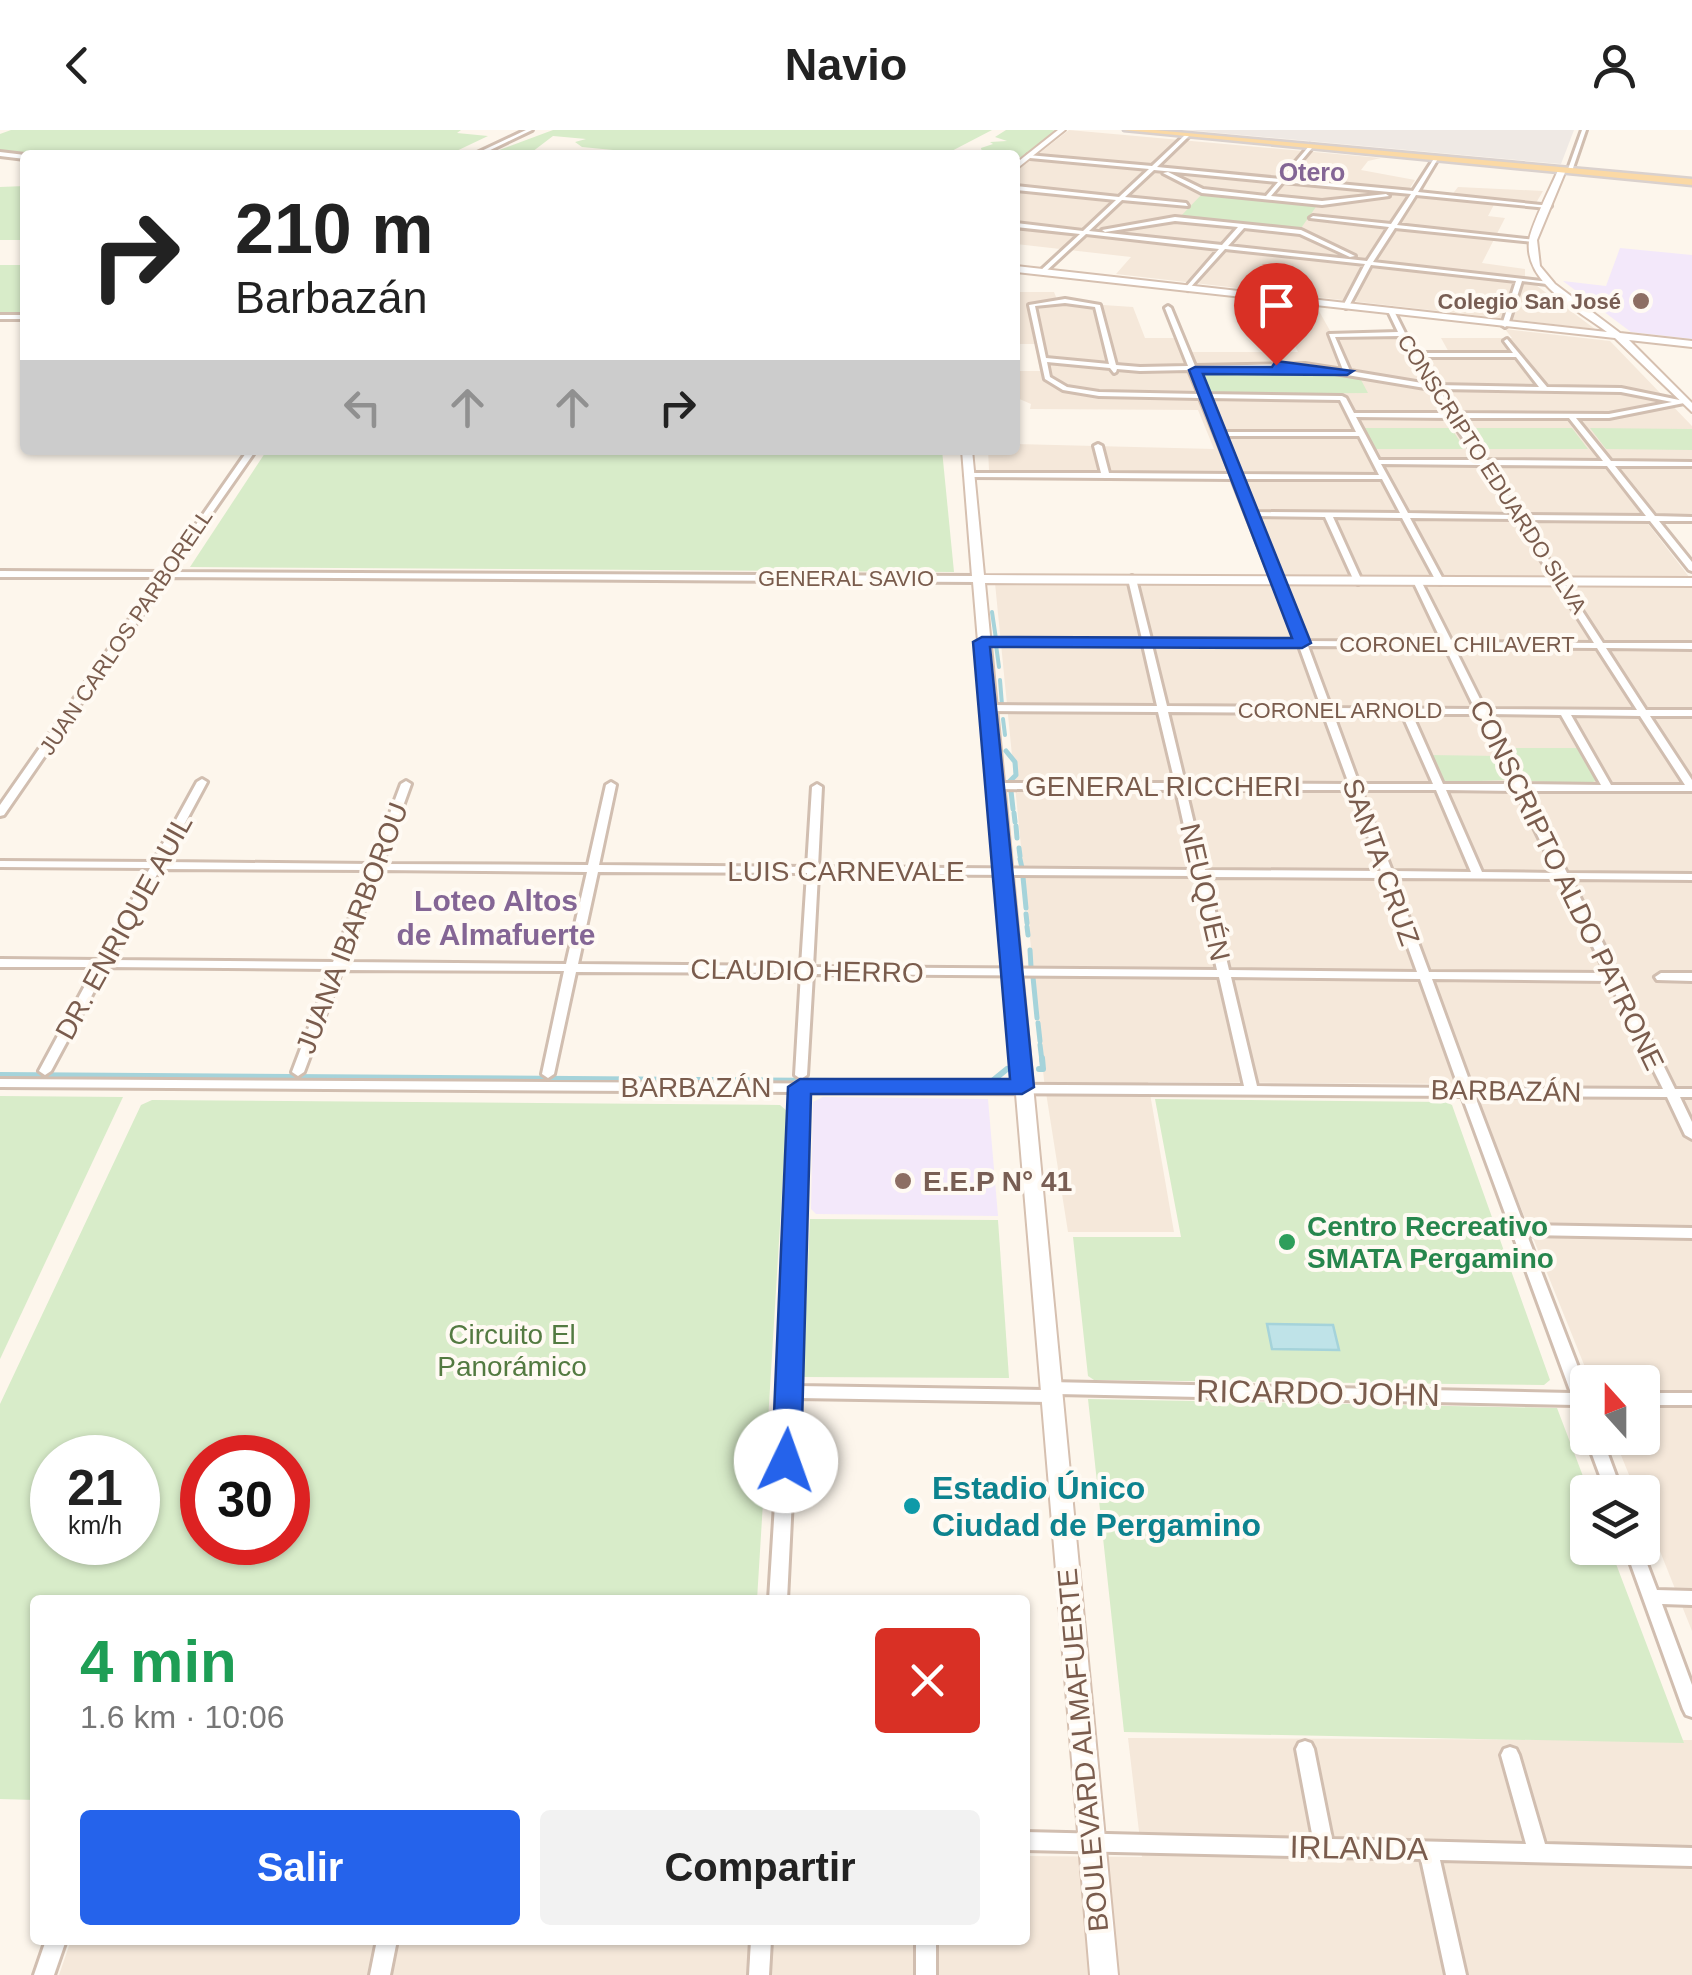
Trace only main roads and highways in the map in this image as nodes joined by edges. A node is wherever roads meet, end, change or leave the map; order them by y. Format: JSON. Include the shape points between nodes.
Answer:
{"nodes":[{"id":1,"x":1062,"y":130,"type":"edge"},
{"id":2,"x":1128,"y":130,"type":"edge"},
{"id":3,"x":1020,"y":164,"type":"edge"},
{"id":4,"x":1566,"y":170,"type":"junction"},
{"id":5,"x":1692,"y":182,"type":"edge"},
{"id":6,"x":1020,"y":269,"type":"edge"},
{"id":7,"x":1622,"y":337,"type":"junction"},
{"id":8,"x":1692,"y":345,"type":"edge"},
{"id":9,"x":1689,"y":405,"type":"edge"},
{"id":10,"x":968,"y":455,"type":"edge"},
{"id":11,"x":976,"y":579,"type":"junction"},
{"id":12,"x":1692,"y":582,"type":"edge"},
{"id":13,"x":1104,"y":1975,"type":"edge"}],
"edges":[{"from":1,"to":3,"type":"main road"},
{"from":2,"to":4,"type":"main road"},
{"from":4,"to":5,"type":"main road"},
{"from":4,"to":7,"type":"main road","via":[[1533,240],[1532,258],[1547,282]]},
{"from":6,"to":7,"type":"main road"},
{"from":7,"to":8,"type":"main road"},
{"from":7,"to":9,"type":"main road"},
{"from":10,"to":11,"type":"main road","name":"BOULEVARD ALMAFUERTE"},
{"from":11,"to":12,"type":"main road","name":"GENERAL SAVIO"},
{"from":11,"to":13,"type":"main road","name":"BOULEVARD ALMAFUERTE"}]}
